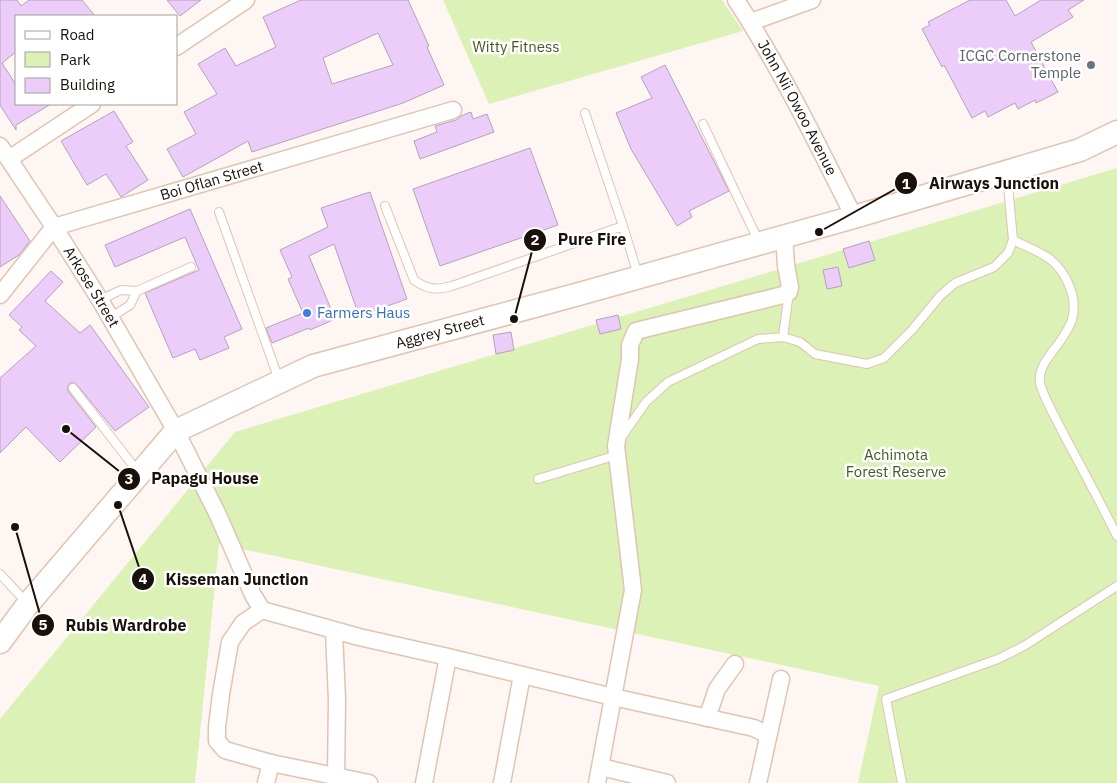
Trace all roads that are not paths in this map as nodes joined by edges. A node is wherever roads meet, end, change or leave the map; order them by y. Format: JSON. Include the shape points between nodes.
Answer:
{"nodes":[{"id":1,"x":246,"y":0,"type":"edge"},
{"id":2,"x":736,"y":0,"type":"edge"},
{"id":3,"x":812,"y":0,"type":"edge"},
{"id":4,"x":751,"y":22,"type":"junction"},
{"id":5,"x":178,"y":46,"type":"edge"},
{"id":6,"x":90,"y":105,"type":"edge"},
{"id":7,"x":453,"y":110,"type":"dead end"},
{"id":8,"x":585,"y":113,"type":"dead end"},
{"id":9,"x":703,"y":124,"type":"dead end"},
{"id":10,"x":1117,"y":132,"type":"edge"},
{"id":11,"x":4,"y":153,"type":"edge"},
{"id":12,"x":1007,"y":172,"type":"junction"},
{"id":13,"x":385,"y":206,"type":"dead end"},
{"id":14,"x":219,"y":212,"type":"dead end"},
{"id":15,"x":854,"y":217,"type":"junction"},
{"id":16,"x":623,"y":226,"type":"junction"},
{"id":17,"x":54,"y":227,"type":"junction"},
{"id":18,"x":784,"y":236,"type":"junction"},
{"id":19,"x":1013,"y":240,"type":"junction"},
{"id":20,"x":760,"y":243,"type":"junction"},
{"id":21,"x":191,"y":267,"type":"dead end"},
{"id":22,"x":639,"y":277,"type":"junction"},
{"id":23,"x":137,"y":290,"type":"junction"},
{"id":24,"x":789,"y":292,"type":"junction"},
{"id":25,"x":0,"y":295,"type":"edge"},
{"id":26,"x":100,"y":300,"type":"junction"},
{"id":27,"x":110,"y":318,"type":"junction"},
{"id":28,"x":783,"y":337,"type":"junction"},
{"id":29,"x":280,"y":382,"type":"junction"},
{"id":30,"x":73,"y":388,"type":"dead end"},
{"id":31,"x":176,"y":431,"type":"junction"},
{"id":32,"x":616,"y":450,"type":"junction"},
{"id":33,"x":140,"y":474,"type":"junction"},
{"id":34,"x":538,"y":479,"type":"dead end"},
{"id":35,"x":1117,"y":536,"type":"edge"},
{"id":36,"x":0,"y":574,"type":"edge"},
{"id":37,"x":1117,"y":586,"type":"edge"},
{"id":38,"x":28,"y":604,"type":"junction"},
{"id":39,"x":262,"y":610,"type":"junction"},
{"id":40,"x":334,"y":630,"type":"junction"},
{"id":41,"x":0,"y":642,"type":"edge"},
{"id":42,"x":448,"y":657,"type":"junction"},
{"id":43,"x":735,"y":664,"type":"dead end"},
{"id":44,"x":522,"y":675,"type":"junction"},
{"id":45,"x":781,"y":678,"type":"dead end"},
{"id":46,"x":613,"y":697,"type":"junction"},
{"id":47,"x":707,"y":718,"type":"junction"},
{"id":48,"x":768,"y":734,"type":"junction"},
{"id":49,"x":271,"y":763,"type":"junction"},
{"id":50,"x":599,"y":775,"type":"edge"},
{"id":51,"x":343,"y":779,"type":"edge"},
{"id":52,"x":266,"y":783,"type":"edge"},
{"id":53,"x":369,"y":783,"type":"edge"},
{"id":54,"x":424,"y":783,"type":"edge"},
{"id":55,"x":502,"y":783,"type":"edge"},
{"id":56,"x":667,"y":783,"type":"edge"},
{"id":57,"x":758,"y":783,"type":"edge"},
{"id":58,"x":902,"y":783,"type":"edge"}],
"edges":[{"from":1,"to":5,"type":"street"},
{"from":2,"to":4,"type":"street","name":"John Nii Owoo Avenue"},
{"from":3,"to":4,"type":"street"},
{"from":4,"to":15,"type":"street","name":"John Nii Owoo Avenue"},
{"from":6,"to":11,"type":"street"},
{"from":7,"to":17,"type":"street","name":"Boi Oflan Street"},
{"from":8,"to":16,"type":"lane"},
{"from":9,"to":20,"type":"lane"},
{"from":10,"to":12,"type":"main road","name":"Aggrey Street","via":[[1080,150]]},
{"from":11,"to":17,"type":"street","name":"Arkose Street"},
{"from":12,"to":15,"type":"main road","name":"Aggrey Street"},
{"from":12,"to":19,"type":"lane"},
{"from":13,"to":16,"type":"lane","via":[[414,280],[422,286],[437,289]]},
{"from":14,"to":29,"type":"lane"},
{"from":15,"to":18,"type":"main road","name":"Aggrey Street"},
{"from":16,"to":22,"type":"lane"},
{"from":17,"to":25,"type":"street"},
{"from":17,"to":26,"type":"street","name":"Arkose Street"},
{"from":18,"to":20,"type":"main road","name":"Aggrey Street"},
{"from":18,"to":24,"type":"street"},
{"from":19,"to":28,"type":"lane","via":[[1008,253],[994,267],[954,283],[884,358],[868,364],[815,354],[800,342]]},
{"from":19,"to":35,"type":"lane","via":[[1050,259],[1061,270],[1072,294],[1072,321],[1043,365],[1040,382]]},
{"from":20,"to":22,"type":"main road","name":"Aggrey Street"},
{"from":21,"to":23,"type":"lane"},
{"from":22,"to":29,"type":"main road","name":"Aggrey Street","via":[[313,366]]},
{"from":23,"to":26,"type":"lane","via":[[121,290]]},
{"from":23,"to":27,"type":"lane","via":[[130,305]]},
{"from":24,"to":28,"type":"lane"},
{"from":24,"to":32,"type":"street","via":[[636,331],[630,345]]},
{"from":26,"to":27,"type":"street","name":"Arkose Street"},
{"from":27,"to":31,"type":"street","name":"Arkose Street"},
{"from":28,"to":32,"type":"lane","via":[[758,339],[668,382],[646,402]]},
{"from":29,"to":31,"type":"main road","name":"Aggrey Street"},
{"from":30,"to":33,"type":"lane"},
{"from":31,"to":33,"type":"main road","name":"Aggrey Street"},
{"from":31,"to":39,"type":"street","name":"Arkose Street"},
{"from":32,"to":34,"type":"lane"},
{"from":32,"to":46,"type":"street","via":[[633,590]]},
{"from":33,"to":38,"type":"main road","name":"Aggrey Street"},
{"from":36,"to":38,"type":"lane"},
{"from":37,"to":58,"type":"lane","via":[[1024,646],[998,659],[886,700]]},
{"from":38,"to":41,"type":"main road","name":"Aggrey Street"},
{"from":39,"to":40,"type":"street"},
{"from":39,"to":49,"type":"street","via":[[243,623],[230,642],[217,741],[225,750]]},
{"from":40,"to":42,"type":"street"},
{"from":40,"to":51,"type":"street"},
{"from":42,"to":44,"type":"street"},
{"from":42,"to":54,"type":"street"},
{"from":43,"to":47,"type":"street","via":[[717,690]]},
{"from":44,"to":46,"type":"street"},
{"from":44,"to":55,"type":"street"},
{"from":45,"to":48,"type":"street"},
{"from":46,"to":47,"type":"street"},
{"from":46,"to":50,"type":"street"},
{"from":47,"to":48,"type":"street"},
{"from":48,"to":57,"type":"street"},
{"from":49,"to":51,"type":"street"},
{"from":49,"to":52,"type":"street"},
{"from":50,"to":56,"type":"street"},
{"from":51,"to":53,"type":"street"}]}
